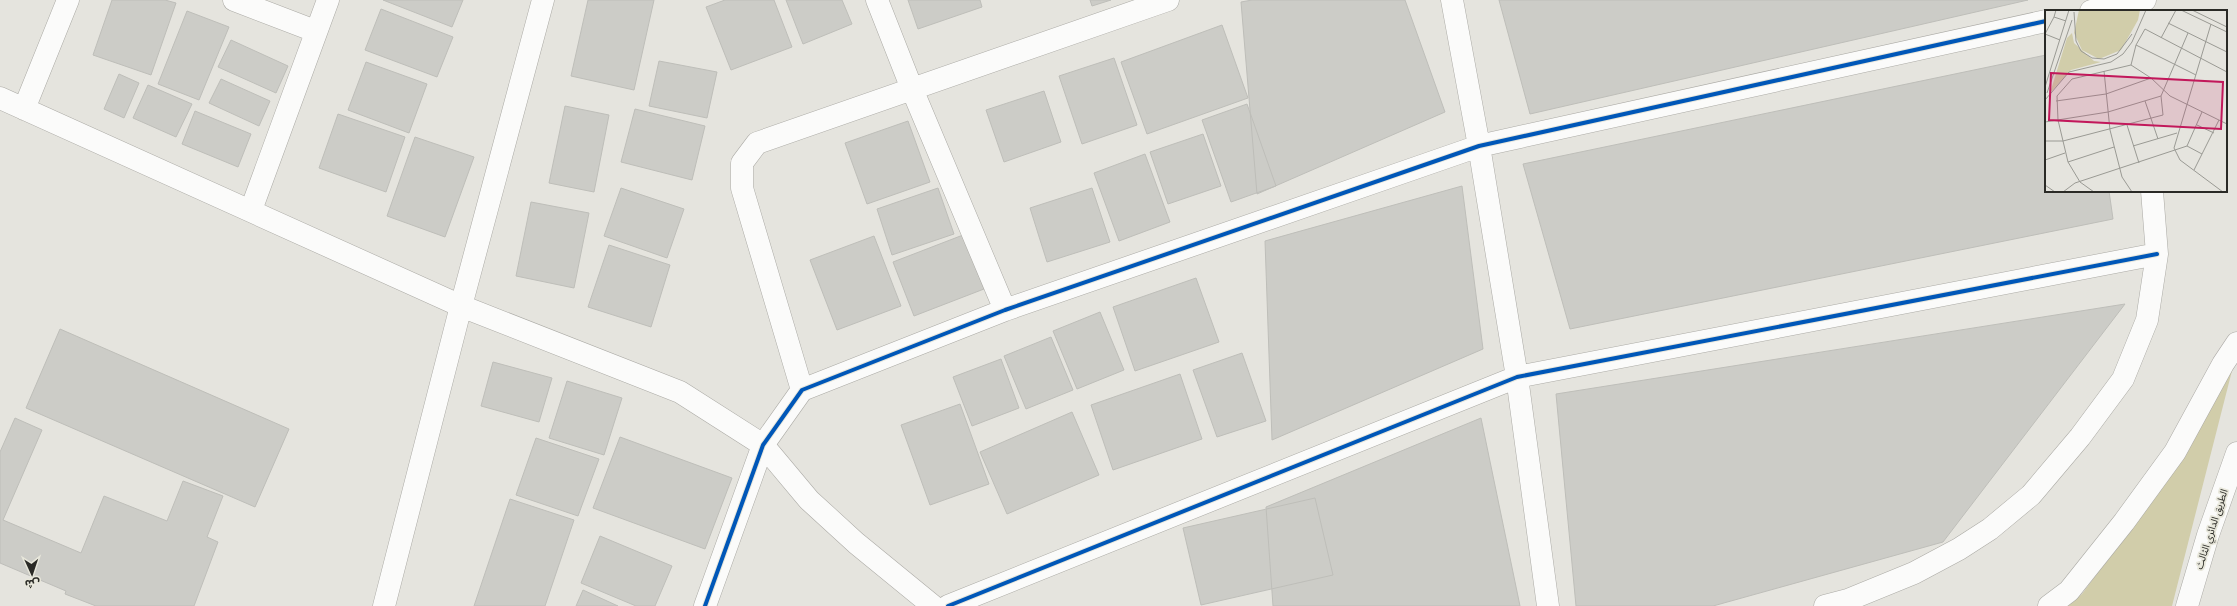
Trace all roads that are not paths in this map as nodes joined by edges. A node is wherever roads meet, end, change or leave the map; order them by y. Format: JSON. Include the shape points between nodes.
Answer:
{"nodes":[{"id":1,"x":68,"y":0,"type":"edge"},
{"id":2,"x":234,"y":0,"type":"edge"},
{"id":3,"x":328,"y":0,"type":"edge"},
{"id":4,"x":543,"y":0,"type":"edge"},
{"id":5,"x":877,"y":0,"type":"edge"},
{"id":6,"x":1168,"y":0,"type":"edge"},
{"id":7,"x":1452,"y":0,"type":"edge"},
{"id":8,"x":2145,"y":0,"type":"edge"},
{"id":9,"x":2118,"y":5,"type":"edge"},
{"id":10,"x":2096,"y":10,"type":"edge"},
{"id":11,"x":2045,"y":21,"type":"edge"},
{"id":12,"x":315,"y":31,"type":"junction"},
{"id":13,"x":912,"y":89,"type":"junction"},
{"id":14,"x":0,"y":98,"type":"edge"},
{"id":15,"x":24,"y":109,"type":"junction"},
{"id":16,"x":1479,"y":146,"type":"junction"},
{"id":17,"x":2152,"y":192,"type":"edge"},
{"id":18,"x":251,"y":210,"type":"junction"},
{"id":19,"x":2157,"y":254,"type":"junction"},
{"id":20,"x":461,"y":306,"type":"junction"},
{"id":21,"x":1005,"y":310,"type":"junction"},
{"id":22,"x":2237,"y":343,"type":"edge"},
{"id":23,"x":1517,"y":377,"type":"junction"},
{"id":24,"x":802,"y":390,"type":"junction"},
{"id":25,"x":763,"y":445,"type":"junction"},
{"id":26,"x":2237,"y":453,"type":"edge"},
{"id":27,"x":384,"y":606,"type":"edge"},
{"id":28,"x":705,"y":606,"type":"edge"},
{"id":29,"x":932,"y":606,"type":"edge"},
{"id":30,"x":948,"y":606,"type":"edge"},
{"id":31,"x":1548,"y":606,"type":"edge"},
{"id":32,"x":1825,"y":606,"type":"edge"},
{"id":33,"x":2050,"y":606,"type":"edge"},
{"id":34,"x":2187,"y":606,"type":"edge"}],
"edges":[{"from":1,"to":15,"type":"main road"},
{"from":2,"to":12,"type":"main road"},
{"from":3,"to":12,"type":"main road"},
{"from":4,"to":20,"type":"main road"},
{"from":5,"to":13,"type":"main road"},
{"from":6,"to":13,"type":"main road"},
{"from":7,"to":16,"type":"main road"},
{"from":8,"to":9,"type":"main road"},
{"from":9,"to":10,"type":"main road"},
{"from":11,"to":16,"type":"main road"},
{"from":12,"to":18,"type":"main road"},
{"from":13,"to":21,"type":"main road"},
{"from":13,"to":24,"type":"main road","via":[[757,143],[742,163],[742,188]]},
{"from":14,"to":15,"type":"main road"},
{"from":15,"to":18,"type":"main road"},
{"from":16,"to":21,"type":"main road"},
{"from":16,"to":23,"type":"main road"},
{"from":17,"to":19,"type":"main road"},
{"from":18,"to":20,"type":"main road"},
{"from":19,"to":23,"type":"main road"},
{"from":19,"to":32,"type":"main road","via":[[2147,320],[2123,379],[2080,437],[2030,495],[1990,529],[1959,549],[1914,573],[1848,600]]},
{"from":20,"to":25,"type":"main road","via":[[680,392]]},
{"from":20,"to":27,"type":"main road"},
{"from":21,"to":24,"type":"main road"},
{"from":22,"to":33,"type":"main road","via":[[2175,452],[2124,522],[2073,585]]},
{"from":23,"to":30,"type":"main road"},
{"from":23,"to":31,"type":"main road"},
{"from":24,"to":25,"type":"main road"},
{"from":25,"to":28,"type":"main road"},
{"from":25,"to":29,"type":"main road","via":[[809,500]]},
{"from":26,"to":34,"type":"main road","name":"الطريق الدائري الثالث","via":[[2208,534]]}]}
